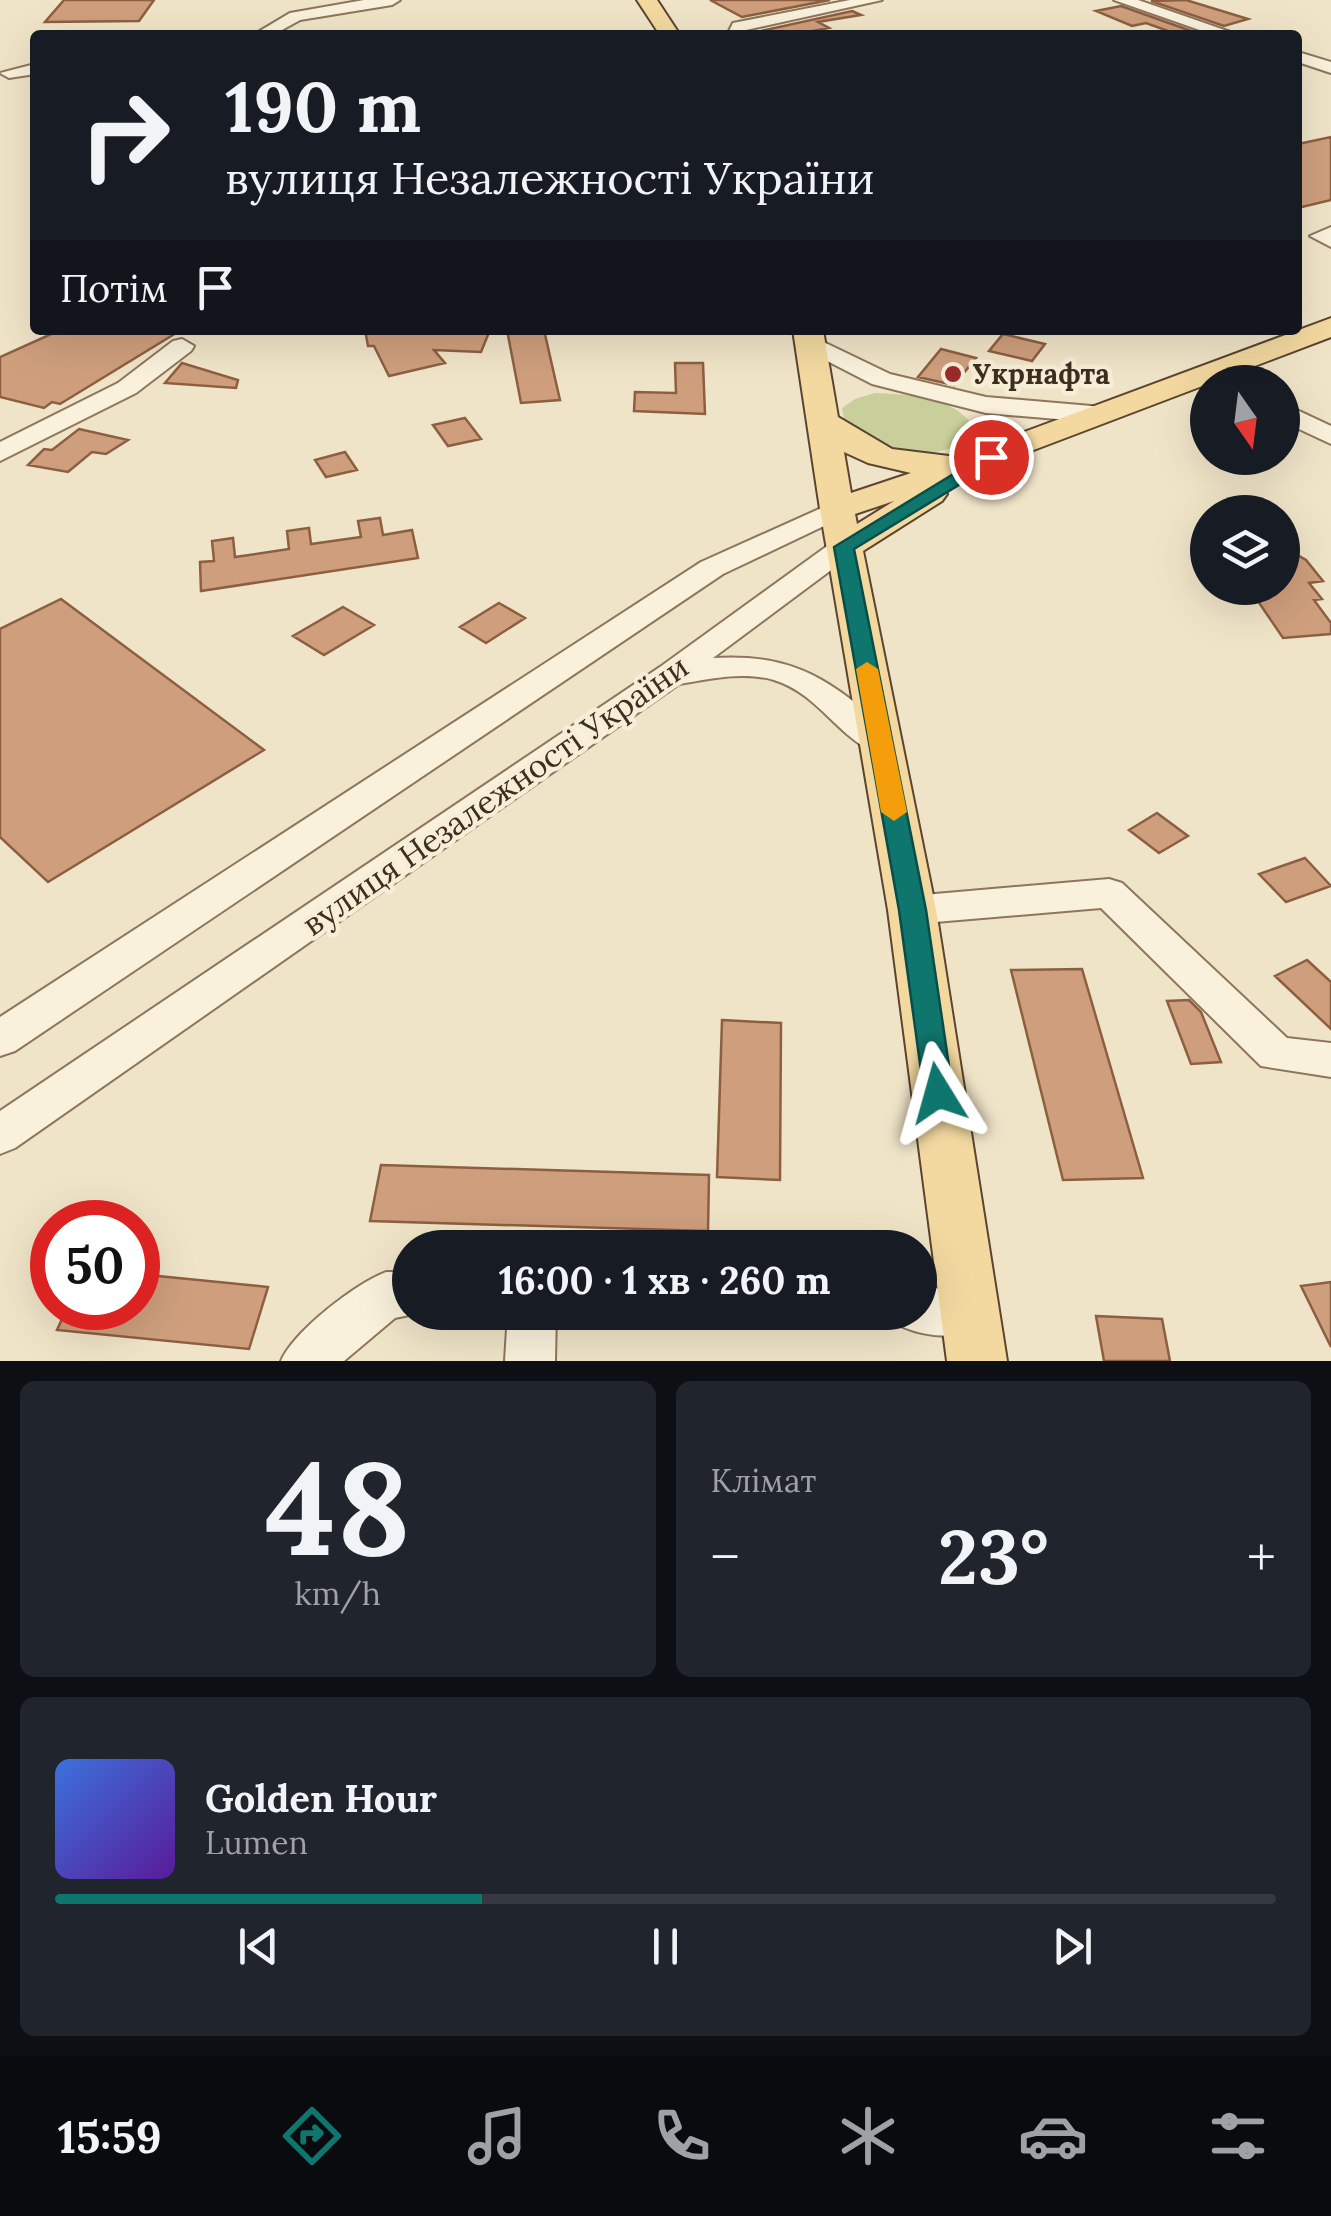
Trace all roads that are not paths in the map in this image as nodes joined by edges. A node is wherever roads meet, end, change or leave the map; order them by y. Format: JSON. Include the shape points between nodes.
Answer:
{"nodes":[{"id":1,"x":392,"y":0,"type":"edge"},
{"id":2,"x":647,"y":0,"type":"edge"},
{"id":3,"x":874,"y":0,"type":"edge"},
{"id":4,"x":1122,"y":0,"type":"edge"},
{"id":5,"x":758,"y":2,"type":"dead end"},
{"id":6,"x":781,"y":16,"type":"junction"},
{"id":7,"x":270,"y":30,"type":"edge"},
{"id":8,"x":667,"y":30,"type":"edge"},
{"id":9,"x":737,"y":30,"type":"edge"},
{"id":10,"x":1215,"y":30,"type":"edge"},
{"id":11,"x":1302,"y":58,"type":"edge"},
{"id":12,"x":1331,"y":68,"type":"edge"},
{"id":13,"x":30,"y":70,"type":"edge"},
{"id":14,"x":9,"y":74,"type":"dead end"},
{"id":15,"x":1331,"y":233,"type":"edge"},
{"id":16,"x":1331,"y":242,"type":"edge"},
{"id":17,"x":1331,"y":328,"type":"edge"},
{"id":18,"x":809,"y":336,"type":"edge"},
{"id":19,"x":182,"y":346,"type":"dead end"},
{"id":20,"x":1247,"y":365,"type":"edge"},
{"id":21,"x":880,"y":378,"type":"junction"},
{"id":22,"x":1190,"y":387,"type":"edge"},
{"id":23,"x":986,"y":406,"type":"junction"},
{"id":24,"x":821,"y":408,"type":"junction"},
{"id":25,"x":1103,"y":415,"type":"junction"},
{"id":26,"x":1300,"y":420,"type":"edge"},
{"id":27,"x":1331,"y":436,"type":"edge"},
{"id":28,"x":0,"y":452,"type":"edge"},
{"id":29,"x":987,"y":458,"type":"junction"},
{"id":30,"x":840,"y":528,"type":"junction"},
{"id":31,"x":671,"y":674,"type":"junction"},
{"id":32,"x":881,"y":742,"type":"junction"},
{"id":33,"x":912,"y":910,"type":"junction"},
{"id":34,"x":0,"y":1039,"type":"edge"},
{"id":35,"x":1331,"y":1060,"type":"edge"},
{"id":36,"x":0,"y":1135,"type":"edge"},
{"id":37,"x":392,"y":1294,"type":"edge"},
{"id":38,"x":937,"y":1311,"type":"edge"},
{"id":39,"x":970,"y":1312,"type":"junction"},
{"id":40,"x":531,"y":1330,"type":"edge"},
{"id":41,"x":306,"y":1361,"type":"edge"},
{"id":42,"x":530,"y":1361,"type":"edge"},
{"id":43,"x":977,"y":1361,"type":"edge"}],
"edges":[{"from":1,"to":7,"type":"street","via":[[296,16]]},
{"from":2,"to":8,"type":"main road"},
{"from":3,"to":6,"type":"street"},
{"from":4,"to":10,"type":"street"},
{"from":5,"to":6,"type":"street"},
{"from":6,"to":9,"type":"street"},
{"from":11,"to":12,"type":"street"},
{"from":13,"to":14,"type":"street"},
{"from":15,"to":16,"type":"street","via":[[1321,236]]},
{"from":17,"to":20,"type":"main road","name":"вулиця Незалежності України"},
{"from":18,"to":21,"type":"street"},
{"from":18,"to":24,"type":"main road"},
{"from":19,"to":28,"type":"street","via":[[127,388]]},
{"from":21,"to":23,"type":"street"},
{"from":21,"to":24,"type":"street","via":[[856,382]]},
{"from":22,"to":25,"type":"main road","name":"вулиця Незалежності України"},
{"from":23,"to":25,"type":"street"},
{"from":23,"to":29,"type":"street","via":[[1000,425]]},
{"from":24,"to":29,"type":"main road","via":[[854,447],[879,457],[922,464]]},
{"from":24,"to":30,"type":"main road"},
{"from":25,"to":29,"type":"main road","name":"вулиця Незалежності України"},
{"from":26,"to":27,"type":"street"},
{"from":29,"to":30,"type":"main road","name":"вулиця Незалежності України"},
{"from":30,"to":31,"type":"street","name":"вулиця Незалежності України"},
{"from":30,"to":32,"type":"main road"},
{"from":30,"to":34,"type":"street","name":"вулиця Незалежності України","via":[[712,568]]},
{"from":31,"to":32,"type":"street","via":[[733,664],[780,669],[816,684]]},
{"from":31,"to":36,"type":"street","name":"вулиця Незалежності України"},
{"from":32,"to":33,"type":"main road"},
{"from":33,"to":35,"type":"street","via":[[1109,893],[1276,1054]]},
{"from":33,"to":39,"type":"main road"},
{"from":37,"to":41,"type":"street"},
{"from":38,"to":39,"type":"street"},
{"from":39,"to":43,"type":"main road"},
{"from":40,"to":42,"type":"street"}]}
